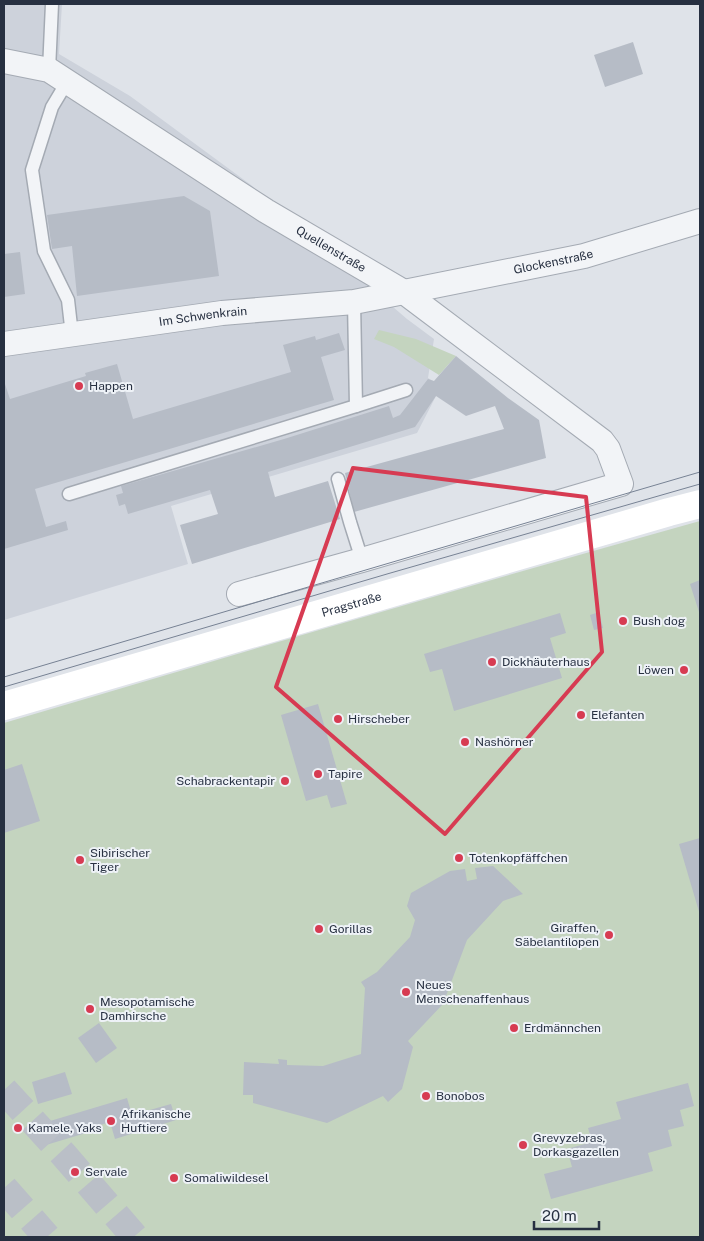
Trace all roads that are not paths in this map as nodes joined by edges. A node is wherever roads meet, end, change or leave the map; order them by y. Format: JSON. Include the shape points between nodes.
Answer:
{"nodes":[{"id":1,"x":52,"y":4,"type":"edge"},
{"id":2,"x":4,"y":61,"type":"edge"},
{"id":3,"x":58,"y":76,"type":"junction"},
{"id":4,"x":700,"y":221,"type":"edge"},
{"id":5,"x":404,"y":292,"type":"junction"},
{"id":6,"x":354,"y":302,"type":"junction"},
{"id":7,"x":72,"y":334,"type":"junction"},
{"id":8,"x":4,"y":344,"type":"edge"},
{"id":9,"x":406,"y":390,"type":"dead end"},
{"id":10,"x":356,"y":406,"type":"junction"},
{"id":11,"x":338,"y":478,"type":"dead end"},
{"id":12,"x":69,"y":494,"type":"dead end"},
{"id":13,"x":700,"y":504,"type":"edge"},
{"id":14,"x":362,"y":560,"type":"junction"},
{"id":15,"x":239,"y":594,"type":"dead end"},
{"id":16,"x":4,"y":706,"type":"edge"}],
"edges":[{"from":1,"to":3,"type":"lane"},
{"from":2,"to":3,"type":"street","name":"Quellenstraße"},
{"from":3,"to":5,"type":"street","name":"Quellenstraße","via":[[266,211]]},
{"from":3,"to":7,"type":"lane","via":[[32,170],[44,251],[68,300]]},
{"from":4,"to":5,"type":"street","name":"Glockenstraße","via":[[584,256]]},
{"from":5,"to":6,"type":"street","name":"Im Schwenkrain"},
{"from":5,"to":14,"type":"street","name":"Quellenstraße","via":[[602,441],[620,484]]},
{"from":6,"to":7,"type":"street","name":"Im Schwenkrain","via":[[222,313]]},
{"from":6,"to":10,"type":"lane"},
{"from":7,"to":8,"type":"street","name":"Im Schwenkrain"},
{"from":9,"to":10,"type":"lane"},
{"from":10,"to":12,"type":"lane"},
{"from":11,"to":14,"type":"lane"},
{"from":13,"to":16,"type":"main road","name":"Pragstraße"},
{"from":14,"to":15,"type":"street"}]}
